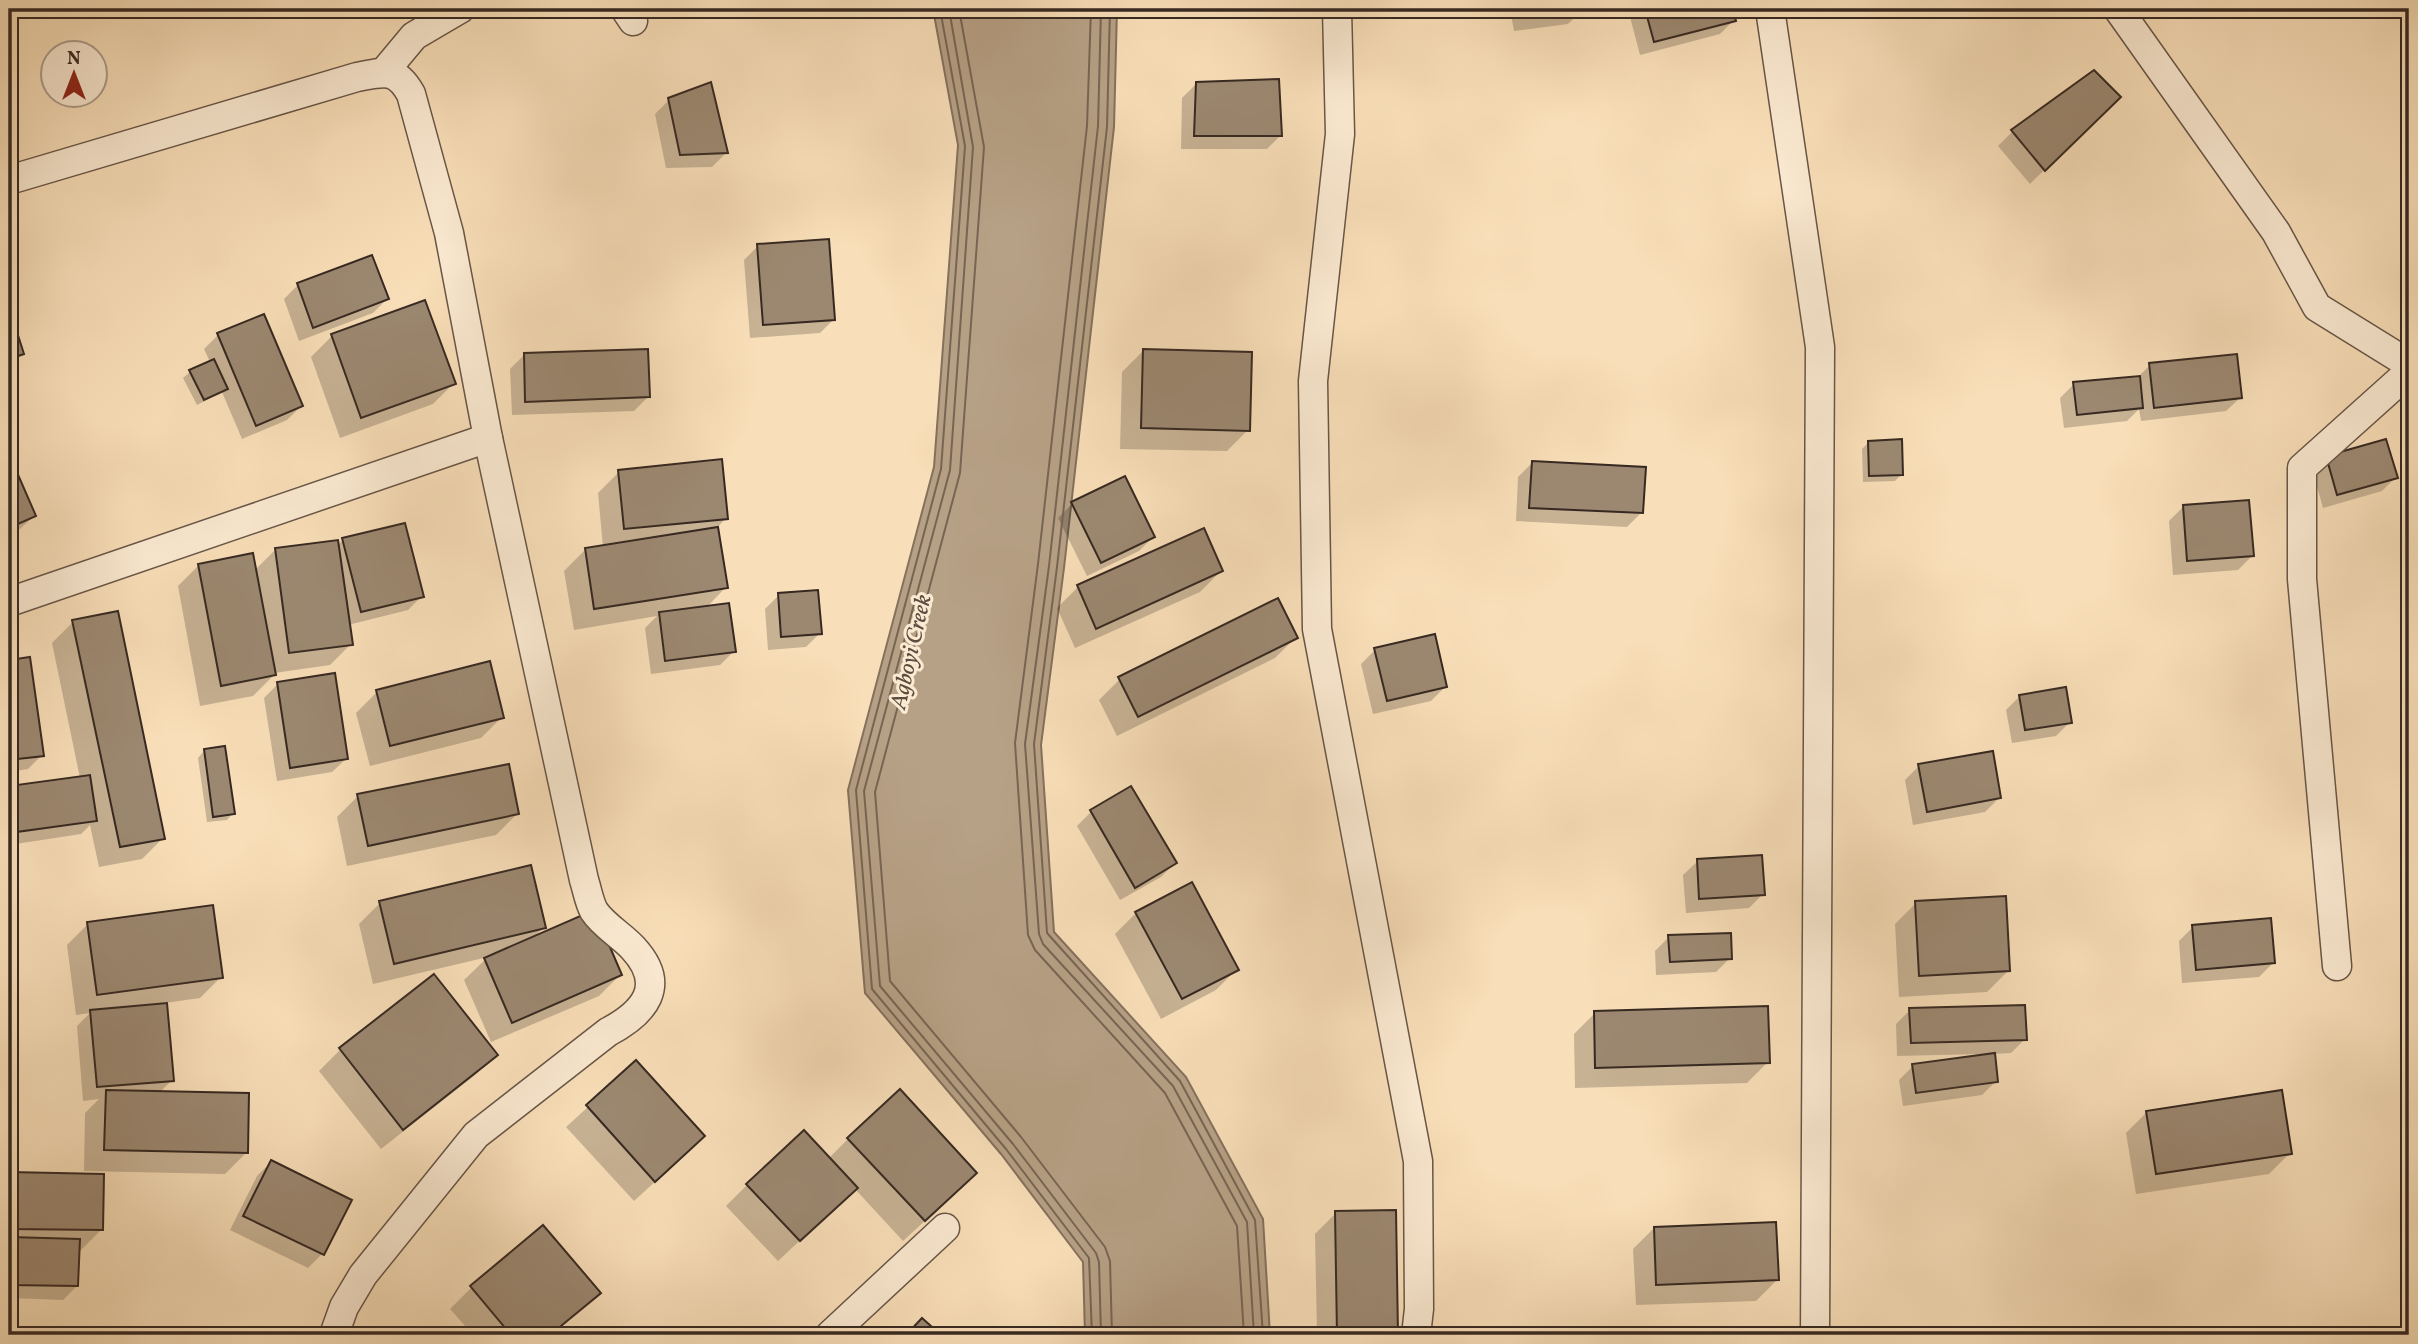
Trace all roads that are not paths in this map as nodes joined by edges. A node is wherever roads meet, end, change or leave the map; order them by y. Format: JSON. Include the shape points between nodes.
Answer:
{"nodes":[{"id":1,"x":460,"y":9,"type":"edge"},
{"id":2,"x":1338,"y":9,"type":"edge"},
{"id":3,"x":1770,"y":9,"type":"edge"},
{"id":4,"x":2118,"y":9,"type":"edge"},
{"id":5,"x":384,"y":72,"type":"junction"},
{"id":6,"x":9,"y":180,"type":"edge"},
{"id":7,"x":2409,"y":364,"type":"edge"},
{"id":8,"x":2409,"y":372,"type":"edge"},
{"id":9,"x":488,"y":438,"type":"junction"},
{"id":10,"x":9,"y":602,"type":"edge"},
{"id":11,"x":2337,"y":967,"type":"dead end"},
{"id":12,"x":945,"y":1228,"type":"dead end"},
{"id":13,"x":334,"y":1335,"type":"edge"},
{"id":14,"x":830,"y":1335,"type":"edge"},
{"id":15,"x":1416,"y":1335,"type":"edge"},
{"id":16,"x":1815,"y":1335,"type":"edge"}],
"edges":[{"from":1,"to":5,"type":"street","via":[[414,36]]},
{"from":2,"to":15,"type":"street","via":[[1340,134],[1313,381],[1317,629],[1418,1161]]},
{"from":3,"to":16,"type":"street","via":[[1820,347]]},
{"from":4,"to":7,"type":"street","via":[[2276,232],[2317,307]]},
{"from":5,"to":6,"type":"street"},
{"from":5,"to":9,"type":"street","via":[[403,79],[411,94],[449,233]]},
{"from":8,"to":11,"type":"street","via":[[2302,468],[2302,579]]},
{"from":9,"to":10,"type":"street"},
{"from":9,"to":13,"type":"street","via":[[584,880],[594,910],[648,969],[649,987],[645,1005],[628,1021],[476,1135],[363,1275]]},
{"from":12,"to":14,"type":"street"}]}
